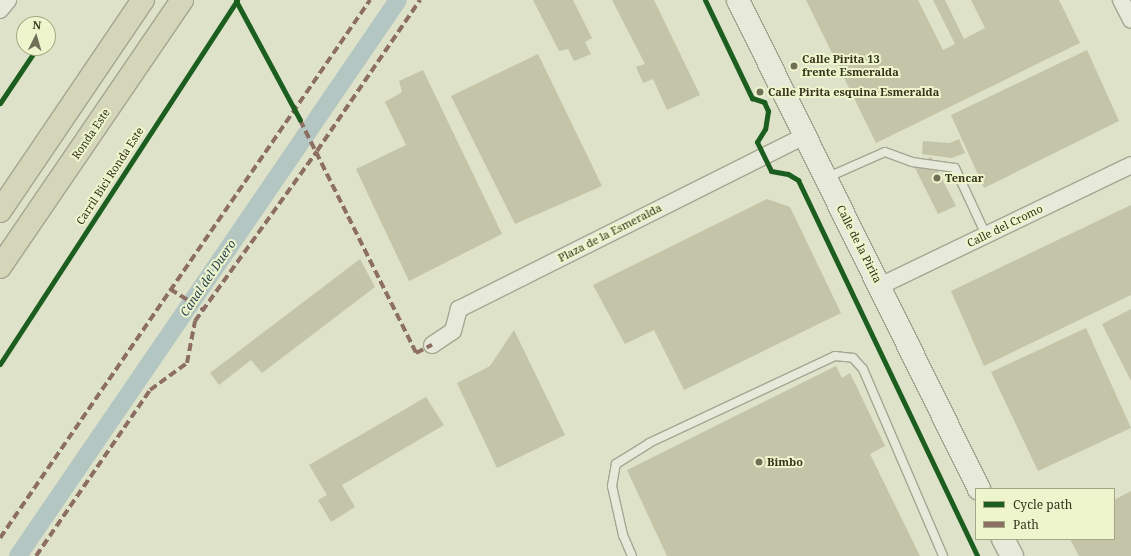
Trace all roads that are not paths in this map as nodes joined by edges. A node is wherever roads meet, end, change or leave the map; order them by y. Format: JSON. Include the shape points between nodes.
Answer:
{"nodes":[{"id":1,"x":8,"y":0,"type":"edge"},
{"id":2,"x":143,"y":0,"type":"edge"},
{"id":3,"x":182,"y":0,"type":"edge"},
{"id":4,"x":738,"y":0,"type":"edge"},
{"id":5,"x":1121,"y":0,"type":"edge"},
{"id":6,"x":0,"y":10,"type":"edge"},
{"id":7,"x":1131,"y":20,"type":"edge"},
{"id":8,"x":805,"y":136,"type":"junction"},
{"id":9,"x":1131,"y":165,"type":"edge"},
{"id":10,"x":826,"y":178,"type":"junction"},
{"id":11,"x":0,"y":211,"type":"edge"},
{"id":12,"x":986,"y":235,"type":"junction"},
{"id":13,"x":0,"y":267,"type":"edge"},
{"id":14,"x":880,"y":286,"type":"junction"},
{"id":15,"x":432,"y":346,"type":"dead end"},
{"id":16,"x":979,"y":488,"type":"edge"},
{"id":17,"x":1004,"y":540,"type":"edge"},
{"id":18,"x":632,"y":556,"type":"edge"},
{"id":19,"x":943,"y":556,"type":"edge"},
{"id":20,"x":1012,"y":556,"type":"edge"}],
"edges":[{"from":1,"to":6,"type":"street"},
{"from":2,"to":11,"type":"highway"},
{"from":3,"to":13,"type":"highway","name":"Ronda Este"},
{"from":4,"to":8,"type":"street","name":"Calle de la Pirita"},
{"from":5,"to":7,"type":"street"},
{"from":8,"to":10,"type":"street","name":"Calle de la Pirita"},
{"from":8,"to":15,"type":"street","name":"Plaza de la Esmeralda","via":[[459,309],[453,331]]},
{"from":9,"to":12,"type":"street","name":"Calle del Cromo"},
{"from":10,"to":12,"type":"lane","via":[[885,152],[912,162],[955,168]]},
{"from":10,"to":14,"type":"street","name":"Calle de la Pirita"},
{"from":12,"to":14,"type":"street","name":"Calle del Cromo"},
{"from":14,"to":16,"type":"street","name":"Calle de la Pirita"},
{"from":17,"to":20,"type":"street"},
{"from":18,"to":19,"type":"lane","via":[[623,535],[612,486],[616,464],[649,443],[835,356],[853,358],[863,369]]}]}
